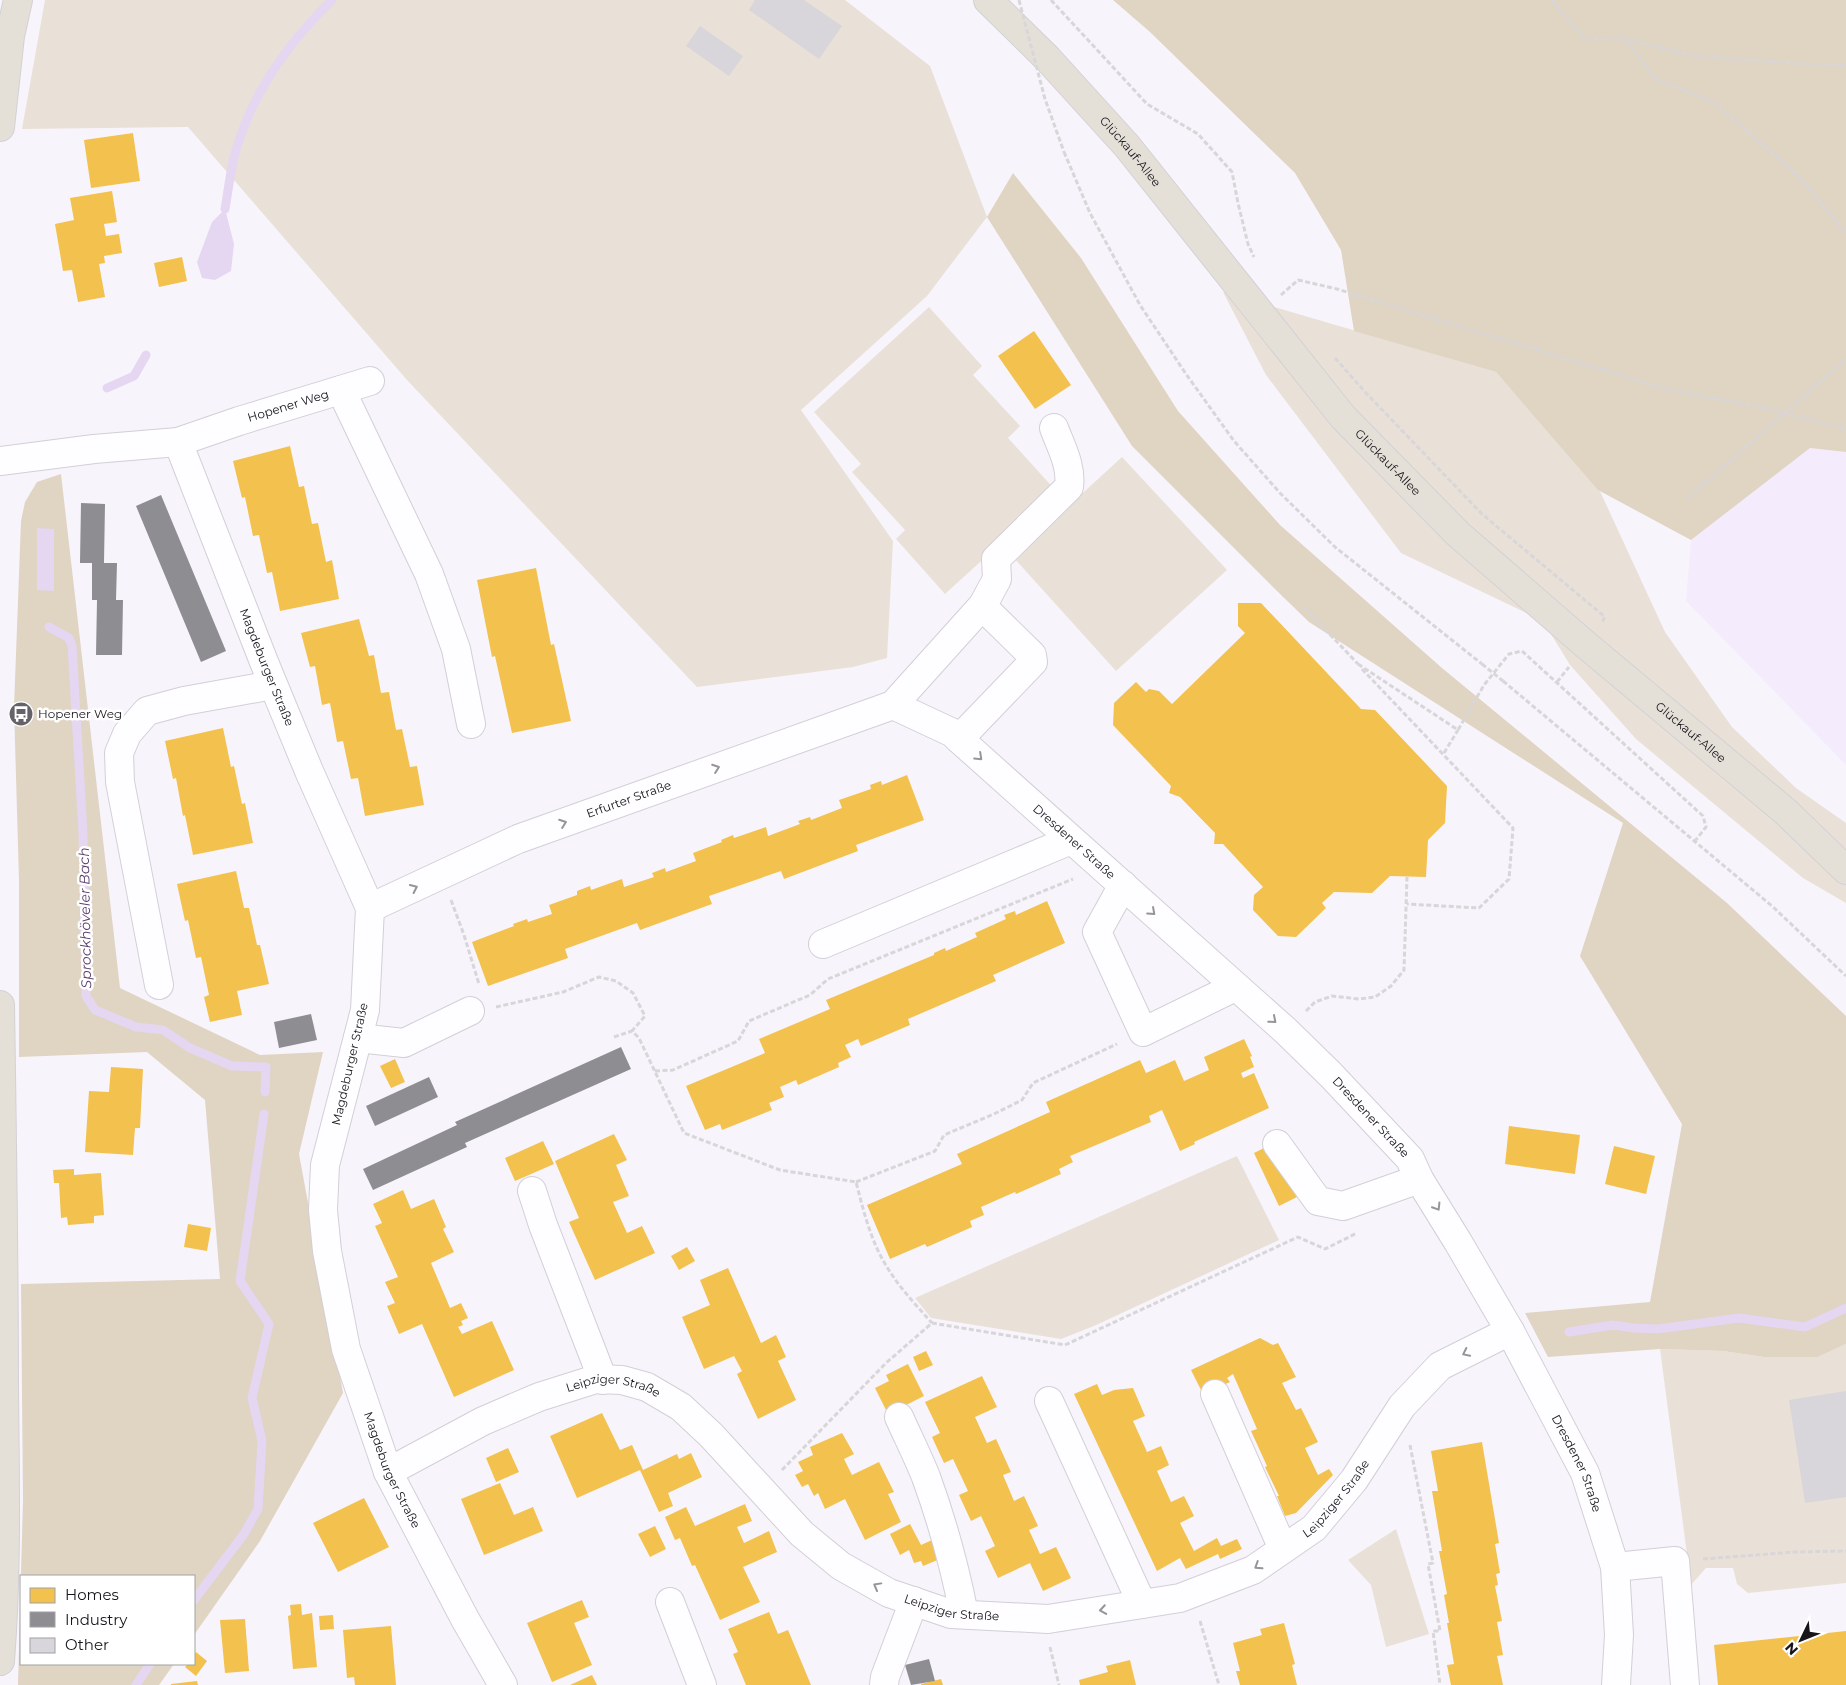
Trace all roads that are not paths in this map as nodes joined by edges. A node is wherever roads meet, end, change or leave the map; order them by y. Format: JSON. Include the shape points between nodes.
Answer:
{"nodes":[{"id":1,"x":18,"y":0,"type":"edge"},
{"id":2,"x":988,"y":0,"type":"edge"},
{"id":3,"x":0,"y":127,"type":"edge"},
{"id":4,"x":370,"y":381,"type":"dead end"},
{"id":5,"x":341,"y":390,"type":"junction"},
{"id":6,"x":1054,"y":428,"type":"dead end"},
{"id":7,"x":178,"y":442,"type":"junction"},
{"id":8,"x":0,"y":461,"type":"edge"},
{"id":9,"x":980,"y":609,"type":"junction"},
{"id":10,"x":274,"y":685,"type":"junction"},
{"id":11,"x":893,"y":704,"type":"junction"},
{"id":12,"x":472,"y":724,"type":"dead end"},
{"id":13,"x":959,"y":738,"type":"junction"},
{"id":14,"x":1070,"y":840,"type":"junction"},
{"id":15,"x":1846,"y":870,"type":"edge"},
{"id":16,"x":1123,"y":885,"type":"junction"},
{"id":17,"x":370,"y":908,"type":"junction"},
{"id":18,"x":823,"y":944,"type":"dead end"},
{"id":19,"x":159,"y":985,"type":"dead end"},
{"id":20,"x":1235,"y":987,"type":"junction"},
{"id":21,"x":0,"y":1005,"type":"edge"},
{"id":22,"x":479,"y":1010,"type":"road end"},
{"id":23,"x":358,"y":1038,"type":"junction"},
{"id":24,"x":1277,"y":1144,"type":"dead end"},
{"id":25,"x":1420,"y":1178,"type":"junction"},
{"id":26,"x":532,"y":1191,"type":"dead end"},
{"id":27,"x":2,"y":1200,"type":"edge"},
{"id":28,"x":1510,"y":1331,"type":"junction"},
{"id":29,"x":603,"y":1380,"type":"junction"},
{"id":30,"x":1215,"y":1394,"type":"dead end"},
{"id":31,"x":1048,"y":1401,"type":"dead end"},
{"id":32,"x":899,"y":1417,"type":"dead end"},
{"id":33,"x":388,"y":1472,"type":"junction"},
{"id":34,"x":1283,"y":1549,"type":"junction"},
{"id":35,"x":1615,"y":1567,"type":"junction"},
{"id":36,"x":914,"y":1601,"type":"junction"},
{"id":37,"x":670,"y":1602,"type":"dead end"},
{"id":38,"x":1142,"y":1604,"type":"junction"},
{"id":39,"x":964,"y":1614,"type":"junction"},
{"id":40,"x":0,"y":1661,"type":"edge"},
{"id":41,"x":503,"y":1685,"type":"edge"},
{"id":42,"x":702,"y":1685,"type":"edge"},
{"id":43,"x":884,"y":1685,"type":"edge"},
{"id":44,"x":1616,"y":1685,"type":"edge"},
{"id":45,"x":1685,"y":1685,"type":"edge"}],
"edges":[{"from":1,"to":3,"type":"main road","via":[[10,36]]},
{"from":2,"to":15,"type":"main road","name":"Glückauf-Allee","via":[[1048,59],[1127,146],[1343,417],[1458,534],[1786,812]]},
{"from":4,"to":5,"type":"street","name":"Hopener Weg"},
{"from":5,"to":7,"type":"street","name":"Hopener Weg"},
{"from":5,"to":12,"type":"street","via":[[429,574],[456,649]]},
{"from":6,"to":9,"type":"street","via":[[1071,475],[1069,487],[996,559],[997,579]]},
{"from":7,"to":8,"type":"street","name":"Hopener Weg"},
{"from":7,"to":10,"type":"street","name":"Magdeburger Straße"},
{"from":9,"to":11,"type":"street"},
{"from":9,"to":13,"type":"street","via":[[987,611],[1032,655],[1033,662]]},
{"from":10,"to":17,"type":"street","name":"Magdeburger Straße"},
{"from":10,"to":19,"type":"street","via":[[147,711],[127,734],[119,753],[120,782]]},
{"from":11,"to":13,"type":"street","name":"Dresdener Straße"},
{"from":17,"to":11,"type":"street","name":"Erfurter Straße","one_way":true,"via":[[518,839]]},
{"from":13,"to":14,"type":"street","name":"Dresdener Straße","one_way":true},
{"from":14,"to":16,"type":"street","name":"Dresdener Straße"},
{"from":14,"to":18,"type":"street"},
{"from":16,"to":20,"type":"street","name":"Dresdener Straße","one_way":true},
{"from":16,"to":20,"type":"street","via":[[1097,932],[1143,1032]]},
{"from":17,"to":23,"type":"street","name":"Magdeburger Straße","via":[[365,1010]]},
{"from":20,"to":25,"type":"street","name":"Dresdener Straße","one_way":true,"via":[[1331,1075],[1410,1159]]},
{"from":21,"to":27,"type":"main road"},
{"from":22,"to":23,"type":"street","via":[[404,1043]]},
{"from":23,"to":33,"type":"street","name":"Magdeburger Straße","via":[[325,1165],[323,1210],[346,1349]]},
{"from":24,"to":25,"type":"street","via":[[1318,1201],[1343,1206]]},
{"from":25,"to":28,"type":"street","name":"Dresdener Straße","one_way":true},
{"from":26,"to":29,"type":"street"},
{"from":27,"to":40,"type":"main road","via":[[5,1525]]},
{"from":28,"to":34,"type":"street","name":"Leipziger Straße","one_way":true,"via":[[1440,1366],[1402,1406],[1348,1487],[1314,1528]]},
{"from":28,"to":35,"type":"street","name":"Dresdener Straße","via":[[1584,1473]]},
{"from":29,"to":33,"type":"street","name":"Leipziger Straße","via":[[596,1379],[539,1397],[491,1417]]},
{"from":36,"to":29,"type":"street","name":"Leipziger Straße","one_way":true,"via":[[889,1593],[841,1566],[802,1534],[681,1407],[647,1387],[622,1380]]},
{"from":30,"to":34,"type":"street"},
{"from":31,"to":38,"type":"street"},
{"from":32,"to":39,"type":"street","via":[[942,1525]]},
{"from":33,"to":41,"type":"street","name":"Magdeburger Straße"},
{"from":34,"to":38,"type":"street","name":"Leipziger Straße","one_way":true,"via":[[1253,1570],[1180,1598]]},
{"from":35,"to":44,"type":"street","name":"Dresdener Straße","via":[[1619,1635]]},
{"from":35,"to":45,"type":"street","via":[[1675,1561]]},
{"from":36,"to":39,"type":"street","name":"Leipziger Straße","via":[[951,1614]]},
{"from":36,"to":43,"type":"street"},
{"from":37,"to":42,"type":"street"},
{"from":38,"to":39,"type":"street","name":"Leipziger Straße","one_way":true,"via":[[1048,1619]]}]}
